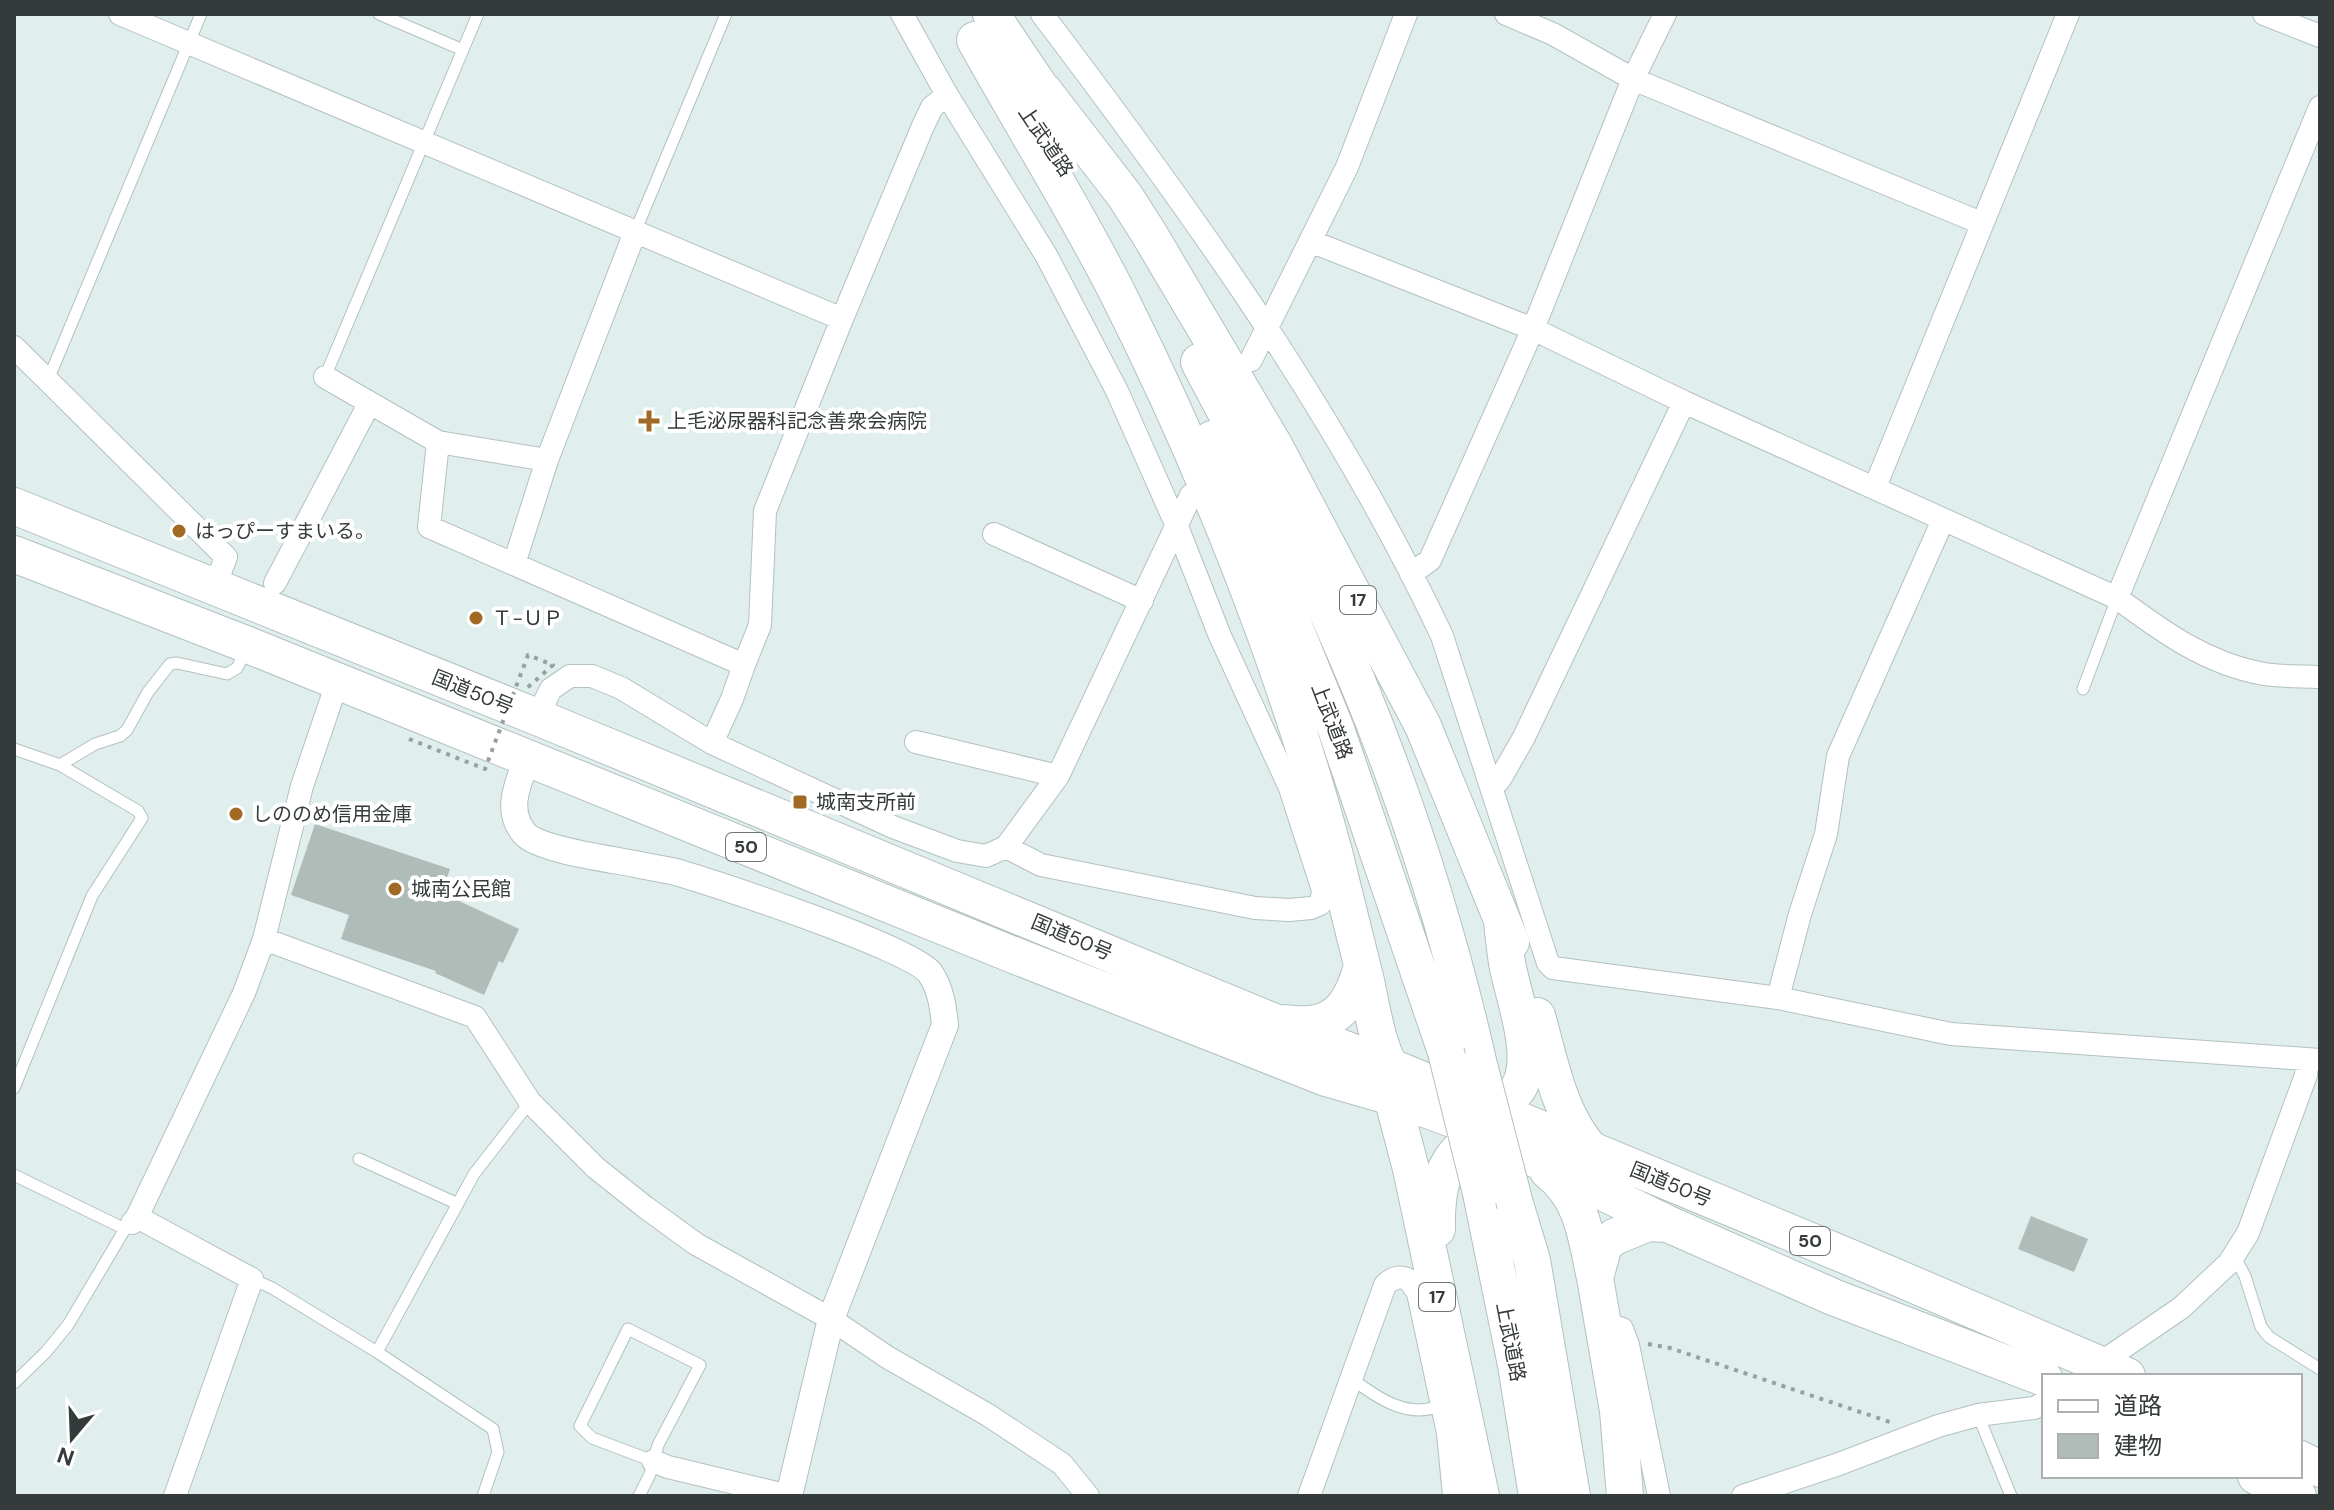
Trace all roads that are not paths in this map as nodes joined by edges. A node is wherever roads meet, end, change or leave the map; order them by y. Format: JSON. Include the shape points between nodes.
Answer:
{"nodes":[{"id":1,"x":120,"y":14,"type":"edge"},
{"id":2,"x":201,"y":14,"type":"edge"},
{"id":3,"x":379,"y":14,"type":"edge"},
{"id":4,"x":478,"y":14,"type":"edge"},
{"id":5,"x":726,"y":14,"type":"edge"},
{"id":6,"x":902,"y":14,"type":"edge"},
{"id":7,"x":1406,"y":14,"type":"edge"},
{"id":8,"x":1506,"y":14,"type":"edge"},
{"id":9,"x":1665,"y":14,"type":"edge"},
{"id":10,"x":2068,"y":14,"type":"edge"},
{"id":11,"x":2264,"y":14,"type":"edge"},
{"id":12,"x":1048,"y":16,"type":"edge"},
{"id":13,"x":974,"y":23,"type":"edge"},
{"id":14,"x":2320,"y":36,"type":"edge"},
{"id":15,"x":189,"y":43,"type":"junction"},
{"id":16,"x":463,"y":50,"type":"junction"},
{"id":17,"x":1633,"y":79,"type":"junction"},
{"id":18,"x":1044,"y":91,"type":"junction"},
{"id":19,"x":947,"y":95,"type":"junction"},
{"id":20,"x":2320,"y":107,"type":"edge"},
{"id":21,"x":425,"y":143,"type":"junction"},
{"id":22,"x":1981,"y":223,"type":"junction"},
{"id":23,"x":635,"y":232,"type":"junction"},
{"id":24,"x":1310,"y":241,"type":"junction"},
{"id":25,"x":842,"y":319,"type":"junction"},
{"id":26,"x":1533,"y":329,"type":"junction"},
{"id":27,"x":1267,"y":330,"type":"junction"},
{"id":28,"x":14,"y":347,"type":"edge"},
{"id":29,"x":1251,"y":360,"type":"dead end"},
{"id":30,"x":325,"y":377,"type":"joint"},
{"id":31,"x":48,"y":380,"type":"junction"},
{"id":32,"x":1684,"y":402,"type":"junction"},
{"id":33,"x":369,"y":404,"type":"junction"},
{"id":34,"x":438,"y":442,"type":"junction"},
{"id":35,"x":547,"y":460,"type":"junction"},
{"id":36,"x":1875,"y":487,"type":"junction"},
{"id":37,"x":1191,"y":495,"type":"dead end"},
{"id":38,"x":14,"y":506,"type":"edge"},
{"id":39,"x":1943,"y":520,"type":"junction"},
{"id":40,"x":1176,"y":524,"type":"junction"},
{"id":41,"x":994,"y":534,"type":"dead end"},
{"id":42,"x":14,"y":554,"type":"edge"},
{"id":43,"x":514,"y":564,"type":"junction"},
{"id":44,"x":1411,"y":574,"type":"junction"},
{"id":45,"x":275,"y":583,"type":"dead end"},
{"id":46,"x":214,"y":589,"type":"junction"},
{"id":47,"x":2117,"y":598,"type":"junction"},
{"id":48,"x":1142,"y":601,"type":"junction"},
{"id":49,"x":248,"y":645,"type":"junction"},
{"id":50,"x":744,"y":665,"type":"junction"},
{"id":51,"x":2320,"y":677,"type":"edge"},
{"id":52,"x":337,"y":683,"type":"junction"},
{"id":53,"x":2083,"y":689,"type":"dead end"},
{"id":54,"x":532,"y":702,"type":"junction"},
{"id":55,"x":916,"y":742,"type":"dead end"},
{"id":56,"x":712,"y":743,"type":"junction"},
{"id":57,"x":14,"y":749,"type":"edge"},
{"id":58,"x":527,"y":759,"type":"junction"},
{"id":59,"x":60,"y":765,"type":"junction"},
{"id":60,"x":1058,"y":776,"type":"junction"},
{"id":61,"x":1492,"y":788,"type":"junction"},
{"id":62,"x":1006,"y":847,"type":"junction"},
{"id":63,"x":1502,"y":920,"type":"junction"},
{"id":64,"x":264,"y":939,"type":"junction"},
{"id":65,"x":1362,"y":966,"type":"junction"},
{"id":66,"x":1778,"y":998,"type":"junction"},
{"id":67,"x":1272,"y":1021,"type":"junction"},
{"id":68,"x":2313,"y":1060,"type":"edge"},
{"id":69,"x":1391,"y":1082,"type":"junction"},
{"id":70,"x":14,"y":1088,"type":"edge"},
{"id":71,"x":530,"y":1102,"type":"junction"},
{"id":72,"x":1494,"y":1128,"type":"junction"},
{"id":73,"x":1592,"y":1151,"type":"junction"},
{"id":74,"x":359,"y":1159,"type":"dead end"},
{"id":75,"x":14,"y":1175,"type":"edge"},
{"id":76,"x":458,"y":1204,"type":"junction"},
{"id":77,"x":131,"y":1223,"type":"junction"},
{"id":78,"x":1668,"y":1224,"type":"junction"},
{"id":79,"x":2234,"y":1256,"type":"junction"},
{"id":80,"x":1595,"y":1278,"type":"junction"},
{"id":81,"x":252,"y":1279,"type":"junction"},
{"id":82,"x":1439,"y":1305,"type":"junction"},
{"id":83,"x":831,"y":1319,"type":"junction"},
{"id":84,"x":1604,"y":1329,"type":"junction"},
{"id":85,"x":377,"y":1352,"type":"junction"},
{"id":86,"x":2320,"y":1369,"type":"edge"},
{"id":87,"x":2103,"y":1372,"type":"edge"},
{"id":88,"x":1351,"y":1377,"type":"junction"},
{"id":89,"x":2042,"y":1377,"type":"edge"},
{"id":90,"x":14,"y":1383,"type":"edge"},
{"id":91,"x":1451,"y":1401,"type":"junction"},
{"id":92,"x":2042,"y":1404,"type":"edge"},
{"id":93,"x":1978,"y":1415,"type":"junction"},
{"id":94,"x":2302,"y":1460,"type":"edge"},
{"id":95,"x":653,"y":1461,"type":"junction"},
{"id":96,"x":2320,"y":1469,"type":"edge"},
{"id":97,"x":2260,"y":1478,"type":"edge"},
{"id":98,"x":175,"y":1496,"type":"edge"},
{"id":99,"x":483,"y":1496,"type":"edge"},
{"id":100,"x":639,"y":1496,"type":"edge"},
{"id":101,"x":789,"y":1496,"type":"edge"},
{"id":102,"x":1088,"y":1496,"type":"edge"},
{"id":103,"x":1309,"y":1496,"type":"edge"},
{"id":104,"x":1454,"y":1496,"type":"edge"},
{"id":105,"x":1481,"y":1496,"type":"edge"},
{"id":106,"x":1537,"y":1496,"type":"edge"},
{"id":107,"x":1572,"y":1496,"type":"edge"},
{"id":108,"x":1625,"y":1496,"type":"edge"},
{"id":109,"x":1659,"y":1496,"type":"edge"},
{"id":110,"x":1743,"y":1496,"type":"edge"},
{"id":111,"x":2011,"y":1496,"type":"edge"},
{"id":112,"x":2298,"y":1496,"type":"edge"}],
"edges":[{"from":1,"to":15,"type":"street"},
{"from":2,"to":15,"type":"lane"},
{"from":3,"to":16,"type":"lane"},
{"from":4,"to":16,"type":"lane"},
{"from":5,"to":23,"type":"lane"},
{"from":6,"to":19,"type":"street"},
{"from":7,"to":24,"type":"street","via":[[1347,167]]},
{"from":8,"to":17,"type":"street"},
{"from":9,"to":17,"type":"street"},
{"from":10,"to":22,"type":"street"},
{"from":11,"to":14,"type":"street"},
{"from":12,"to":27,"type":"street"},
{"from":13,"to":18,"type":"highway","name":"上武道路","number":"17"},
{"from":13,"to":65,"type":"highway","number":"17","via":[[1119,295],[1193,453],[1277,670],[1326,821]]},
{"from":13,"to":106,"type":"highway","name":"上武道路","bridge":true,"via":[[1144,302],[1258,538],[1336,729],[1446,1052],[1481,1193]]},
{"from":15,"to":21,"type":"street"},
{"from":15,"to":31,"type":"lane"},
{"from":16,"to":21,"type":"lane"},
{"from":17,"to":22,"type":"street"},
{"from":17,"to":26,"type":"street"},
{"from":18,"to":63,"type":"highway","number":"17","via":[[1141,220],[1274,445],[1423,726]]},
{"from":18,"to":107,"type":"highway","name":"上武道路","number":"17","bridge":true,"via":[[1171,309],[1291,537],[1377,731],[1451,953],[1532,1260]]},
{"from":19,"to":25,"type":"street","via":[[932,107],[923,126]]},
{"from":19,"to":40,"type":"street","via":[[1054,269],[1117,391]]},
{"from":20,"to":47,"type":"street"},
{"from":21,"to":23,"type":"street"},
{"from":21,"to":30,"type":"lane"},
{"from":22,"to":36,"type":"street"},
{"from":23,"to":25,"type":"street"},
{"from":23,"to":35,"type":"street"},
{"from":24,"to":26,"type":"street"},
{"from":24,"to":27,"type":"street"},
{"from":25,"to":50,"type":"street","via":[[765,511],[760,625]]},
{"from":26,"to":32,"type":"street"},
{"from":26,"to":44,"type":"street","via":[[1430,560]]},
{"from":27,"to":29,"type":"street"},
{"from":27,"to":44,"type":"street"},
{"from":28,"to":31,"type":"street"},
{"from":30,"to":33,"type":"street"},
{"from":31,"to":46,"type":"street","via":[[226,557]]},
{"from":32,"to":36,"type":"street"},
{"from":32,"to":61,"type":"street","via":[[1523,739]]},
{"from":33,"to":34,"type":"street"},
{"from":33,"to":45,"type":"street"},
{"from":34,"to":35,"type":"street"},
{"from":34,"to":43,"type":"street","via":[[429,527]]},
{"from":35,"to":43,"type":"street"},
{"from":36,"to":39,"type":"street"},
{"from":37,"to":40,"type":"street"},
{"from":38,"to":46,"type":"highway","name":"国道50号","number":"50"},
{"from":39,"to":47,"type":"street"},
{"from":39,"to":66,"type":"street","via":[[1838,756],[1826,834]]},
{"from":40,"to":48,"type":"street"},
{"from":40,"to":62,"type":"street","via":[[1220,636],[1294,797],[1322,900],[1311,908],[1255,908],[1041,865]]},
{"from":41,"to":48,"type":"street"},
{"from":42,"to":49,"type":"highway","name":"国道50号","number":"50"},
{"from":43,"to":50,"type":"street"},
{"from":44,"to":61,"type":"street","via":[[1442,636]]},
{"from":46,"to":54,"type":"highway","name":"国道50号","number":"50"},
{"from":47,"to":51,"type":"street","via":[[2211,659],[2266,674]]},
{"from":47,"to":53,"type":"lane"},
{"from":48,"to":60,"type":"street"},
{"from":49,"to":52,"type":"highway","name":"国道50号","number":"50"},
{"from":49,"to":59,"type":"lane","via":[[237,668],[227,674],[170,664],[127,730]]},
{"from":50,"to":56,"type":"street"},
{"from":52,"to":58,"type":"highway","name":"国道50号","number":"50"},
{"from":52,"to":64,"type":"street","via":[[302,786]]},
{"from":54,"to":56,"type":"street","via":[[570,676],[592,676]]},
{"from":54,"to":67,"type":"highway","name":"国道50号","number":"50"},
{"from":55,"to":60,"type":"street"},
{"from":56,"to":62,"type":"street","via":[[957,851],[986,856]]},
{"from":57,"to":59,"type":"lane"},
{"from":58,"to":69,"type":"highway","name":"国道50号","number":"50","via":[[1326,1078]]},
{"from":58,"to":83,"type":"street","via":[[514,795],[515,815],[532,840],[675,872],[843,930],[929,972],[942,1000],[945,1025]]},
{"from":59,"to":70,"type":"lane","via":[[142,818],[92,896]]},
{"from":60,"to":62,"type":"street"},
{"from":61,"to":66,"type":"street","via":[[1553,968]]},
{"from":63,"to":72,"type":"highway","number":"17","via":[[1526,1062],[1519,1088]]},
{"from":63,"to":73,"type":"highway","number":"17","via":[[1565,1106]]},
{"from":64,"to":71,"type":"street","via":[[475,1017]]},
{"from":64,"to":77,"type":"street","via":[[244,993]]},
{"from":65,"to":67,"type":"highway","via":[[1355,989],[1337,1015],[1308,1025]]},
{"from":65,"to":69,"type":"highway","number":"17"},
{"from":66,"to":68,"type":"street","via":[[1951,1034]]},
{"from":67,"to":69,"type":"highway","name":"国道50号","number":"50"},
{"from":68,"to":79,"type":"street","via":[[2254,1218]]},
{"from":69,"to":72,"type":"highway","name":"国道50号","number":"50"},
{"from":69,"to":82,"type":"highway","number":"17"},
{"from":71,"to":76,"type":"lane","via":[[474,1174]]},
{"from":71,"to":83,"type":"street","via":[[596,1168],[696,1244]]},
{"from":72,"to":73,"type":"highway","name":"国道50号","number":"50"},
{"from":72,"to":78,"type":"highway","name":"国道50号","number":"50"},
{"from":72,"to":80,"type":"highway","via":[[1564,1184],[1581,1214]]},
{"from":72,"to":82,"type":"highway","via":[[1458,1152],[1440,1181],[1437,1229],[1445,1294]]},
{"from":73,"to":87,"type":"highway","name":"国道50号","number":"50"},
{"from":74,"to":76,"type":"lane"},
{"from":75,"to":77,"type":"lane"},
{"from":76,"to":85,"type":"lane"},
{"from":77,"to":81,"type":"street"},
{"from":77,"to":90,"type":"lane","via":[[68,1325]]},
{"from":78,"to":80,"type":"highway","via":[[1648,1223],[1614,1237],[1604,1245]]},
{"from":78,"to":89,"type":"highway","name":"国道50号","number":"50","via":[[1833,1297]]},
{"from":79,"to":86,"type":"lane","via":[[2261,1327],[2279,1346]]},
{"from":79,"to":87,"type":"street","via":[[2211,1282]]},
{"from":80,"to":84,"type":"highway"},
{"from":81,"to":85,"type":"lane"},
{"from":81,"to":98,"type":"street"},
{"from":82,"to":91,"type":"highway","number":"17"},
{"from":83,"to":101,"type":"street"},
{"from":83,"to":102,"type":"street","via":[[1062,1464]]},
{"from":84,"to":108,"type":"highway"},
{"from":84,"to":109,"type":"street","via":[[1622,1329],[1628,1345]]},
{"from":85,"to":99,"type":"lane","via":[[493,1429],[498,1452]]},
{"from":88,"to":91,"type":"lane","via":[[1410,1411]]},
{"from":88,"to":91,"type":"street","via":[[1385,1285],[1392,1278],[1404,1278],[1418,1293]]},
{"from":88,"to":103,"type":"street"},
{"from":91,"to":104,"type":"street","via":[[1448,1433]]},
{"from":91,"to":105,"type":"highway","number":"17"},
{"from":92,"to":93,"type":"street"},
{"from":93,"to":110,"type":"street"},
{"from":93,"to":111,"type":"lane"},
{"from":94,"to":96,"type":"highway"},
{"from":95,"to":95,"type":"lane","via":[[700,1365],[628,1329],[580,1426],[592,1438]]},
{"from":95,"to":100,"type":"lane"},
{"from":95,"to":101,"type":"street"},
{"from":97,"to":112,"type":"highway"}]}
